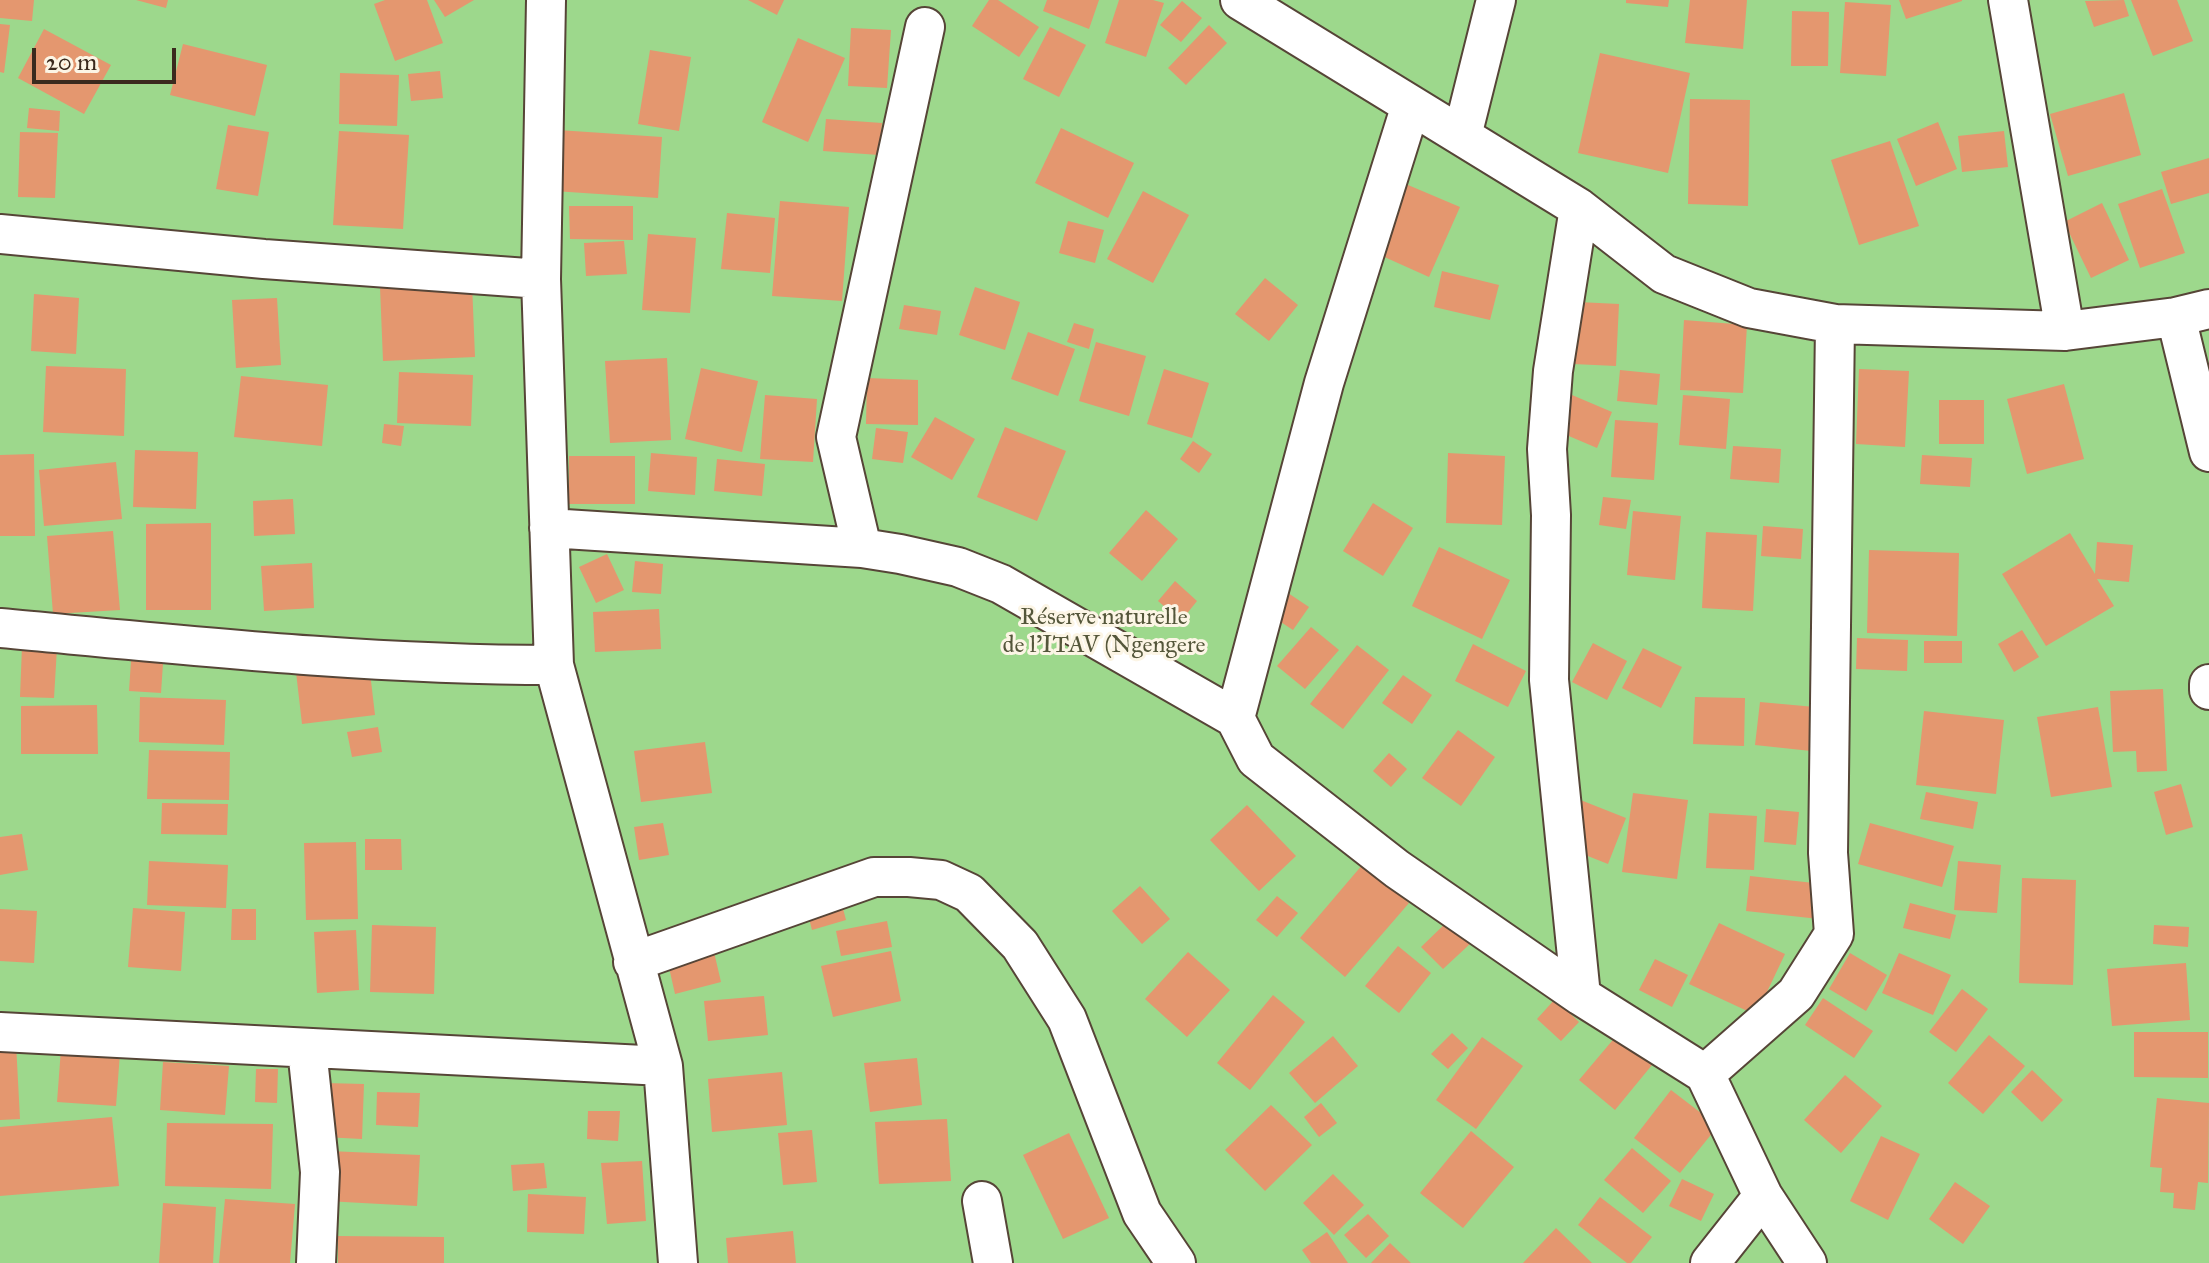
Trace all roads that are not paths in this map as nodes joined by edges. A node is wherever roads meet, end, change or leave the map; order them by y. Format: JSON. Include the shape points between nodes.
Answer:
{"nodes":[{"id":1,"x":546,"y":0,"type":"edge"},
{"id":2,"x":1240,"y":0,"type":"edge"},
{"id":3,"x":1496,"y":0,"type":"edge"},
{"id":4,"x":2008,"y":0,"type":"edge"},
{"id":5,"x":925,"y":27,"type":"dead end"},
{"id":6,"x":1411,"y":105,"type":"junction"},
{"id":7,"x":1462,"y":136,"type":"junction"},
{"id":8,"x":1579,"y":208,"type":"junction"},
{"id":9,"x":0,"y":234,"type":"edge"},
{"id":10,"x":541,"y":279,"type":"junction"},
{"id":11,"x":2192,"y":313,"type":"edge"},
{"id":12,"x":1835,"y":324,"type":"junction"},
{"id":13,"x":2065,"y":331,"type":"junction"},
{"id":14,"x":2209,"y":452,"type":"edge"},
{"id":15,"x":549,"y":528,"type":"junction"},
{"id":16,"x":862,"y":548,"type":"junction"},
{"id":17,"x":0,"y":628,"type":"edge"},
{"id":18,"x":554,"y":665,"type":"junction"},
{"id":19,"x":1235,"y":718,"type":"junction"},
{"id":20,"x":633,"y":962,"type":"junction"},
{"id":21,"x":1581,"y":996,"type":"junction"},
{"id":22,"x":0,"y":1032,"type":"edge"},
{"id":23,"x":307,"y":1049,"type":"junction"},
{"id":24,"x":663,"y":1066,"type":"junction"},
{"id":25,"x":1705,"y":1074,"type":"junction"},
{"id":26,"x":1763,"y":1196,"type":"junction"},
{"id":27,"x":982,"y":1201,"type":"dead end"},
{"id":28,"x":316,"y":1263,"type":"edge"},
{"id":29,"x":678,"y":1263,"type":"edge"},
{"id":30,"x":993,"y":1263,"type":"edge"},
{"id":31,"x":1176,"y":1263,"type":"edge"},
{"id":32,"x":1710,"y":1263,"type":"edge"},
{"id":33,"x":1807,"y":1263,"type":"edge"}],
"edges":[{"from":1,"to":10,"type":"street"},
{"from":2,"to":6,"type":"street"},
{"from":3,"to":7,"type":"street"},
{"from":4,"to":13,"type":"street"},
{"from":5,"to":16,"type":"street","via":[[836,437]]},
{"from":6,"to":7,"type":"street"},
{"from":6,"to":19,"type":"street","via":[[1324,383]]},
{"from":7,"to":8,"type":"street"},
{"from":8,"to":12,"type":"street","via":[[1664,274],[1749,308]]},
{"from":8,"to":21,"type":"street","via":[[1553,371],[1547,449],[1549,680]]},
{"from":9,"to":10,"type":"street"},
{"from":10,"to":15,"type":"street"},
{"from":11,"to":13,"type":"street"},
{"from":11,"to":14,"type":"street"},
{"from":12,"to":13,"type":"street"},
{"from":12,"to":25,"type":"street","via":[[1828,853],[1834,934],[1796,994]]},
{"from":15,"to":16,"type":"street"},
{"from":15,"to":18,"type":"street"},
{"from":16,"to":19,"type":"street","via":[[958,567],[1001,584]]},
{"from":17,"to":18,"type":"street","via":[[250,651],[464,665]]},
{"from":18,"to":20,"type":"street"},
{"from":19,"to":21,"type":"street","via":[[1256,759],[1397,869]]},
{"from":20,"to":24,"type":"street"},
{"from":20,"to":31,"type":"street","via":[[874,877],[941,880],[969,893],[1020,945],[1067,1019],[1142,1213]]},
{"from":21,"to":25,"type":"street"},
{"from":22,"to":23,"type":"street"},
{"from":23,"to":24,"type":"street"},
{"from":23,"to":28,"type":"street","via":[[320,1172]]},
{"from":24,"to":29,"type":"street"},
{"from":25,"to":26,"type":"street"},
{"from":26,"to":32,"type":"street"},
{"from":26,"to":33,"type":"street"},
{"from":27,"to":30,"type":"street"}]}
